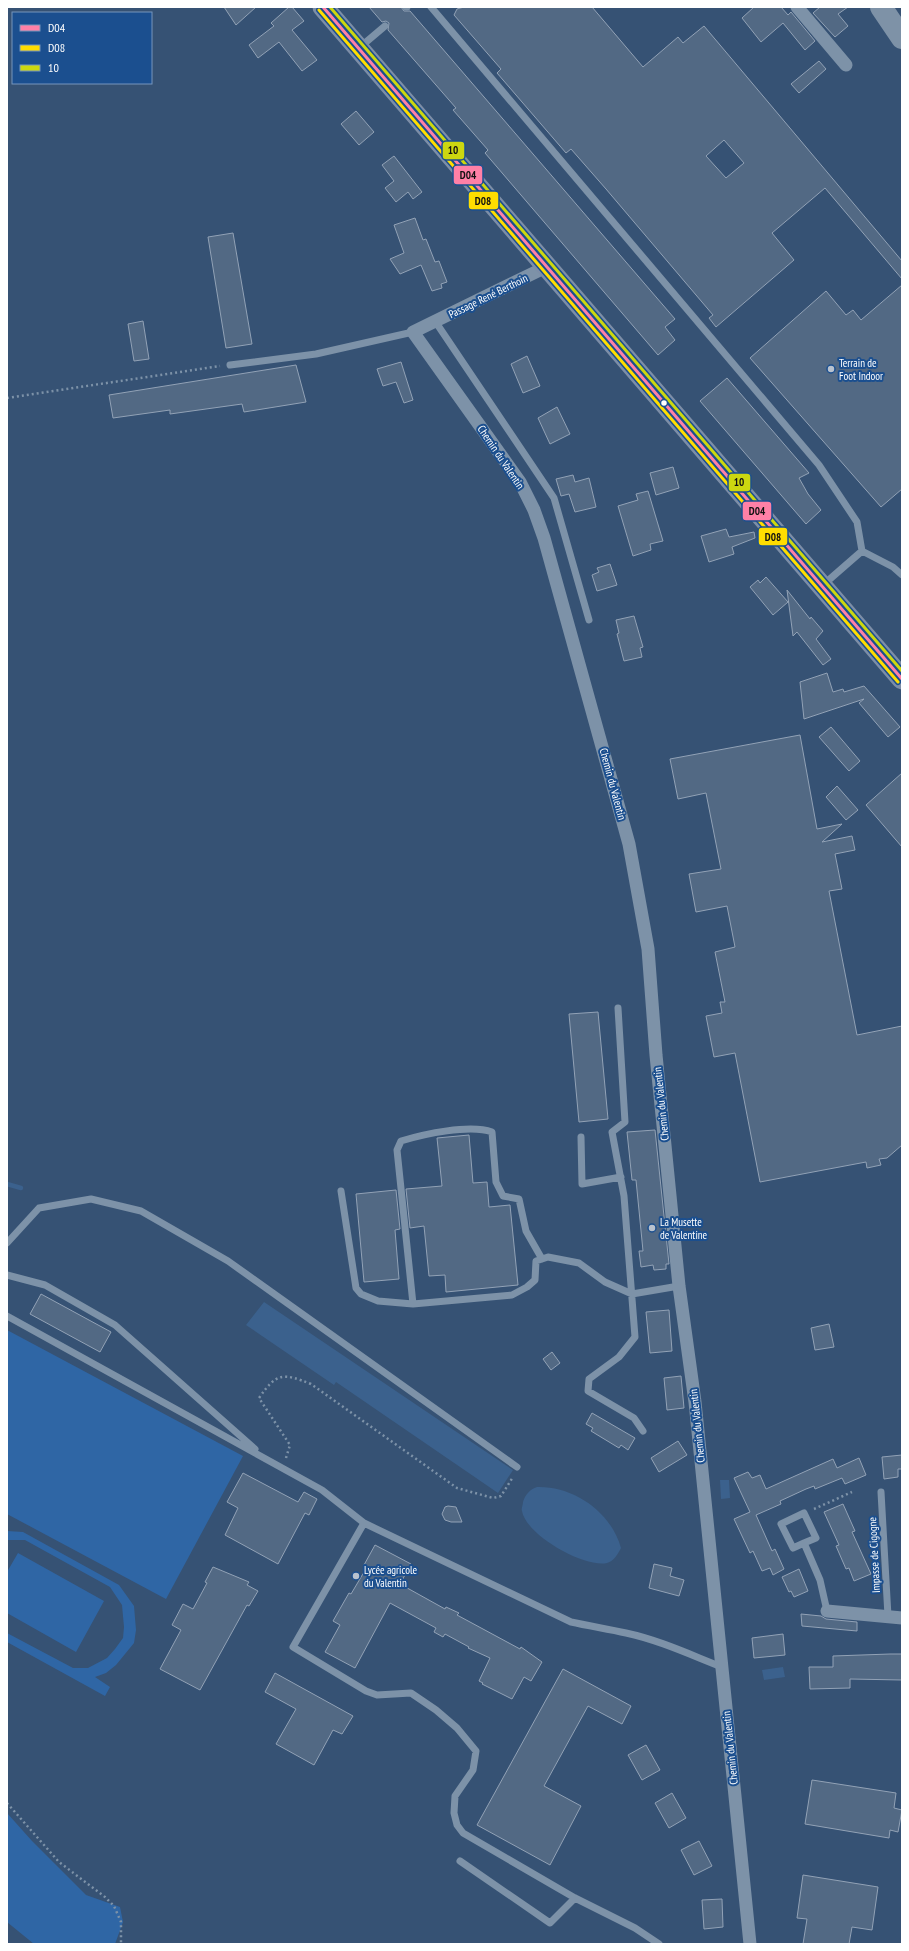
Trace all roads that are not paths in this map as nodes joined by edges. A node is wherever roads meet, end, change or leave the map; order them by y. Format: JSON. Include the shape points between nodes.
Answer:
{"nodes":[{"id":1,"x":323,"y":7,"type":"edge"},
{"id":2,"x":431,"y":7,"type":"edge"},
{"id":3,"x":797,"y":7,"type":"edge"},
{"id":4,"x":881,"y":7,"type":"edge"},
{"id":5,"x":385,"y":26,"type":"dead end"},
{"id":6,"x":902,"y":38,"type":"edge"},
{"id":7,"x":358,"y":48,"type":"junction"},
{"id":8,"x":846,"y":65,"type":"dead end"},
{"id":9,"x":546,"y":267,"type":"junction"},
{"id":10,"x":433,"y":323,"type":"junction"},
{"id":11,"x":413,"y":332,"type":"junction"},
{"id":12,"x":230,"y":365,"type":"road end"},
{"id":13,"x":862,"y":552,"type":"junction"},
{"id":14,"x":902,"y":575,"type":"edge"},
{"id":15,"x":822,"y":586,"type":"junction"},
{"id":16,"x":589,"y":620,"type":"dead end"},
{"id":17,"x":902,"y":679,"type":"edge"},
{"id":18,"x":618,"y":1008,"type":"dead end"},
{"id":19,"x":581,"y":1137,"type":"dead end"},
{"id":20,"x":621,"y":1177,"type":"junction"},
{"id":21,"x":341,"y":1191,"type":"dead end"},
{"id":22,"x":7,"y":1243,"type":"edge"},
{"id":23,"x":542,"y":1259,"type":"junction"},
{"id":24,"x":7,"y":1275,"type":"edge"},
{"id":25,"x":679,"y":1286,"type":"junction"},
{"id":26,"x":632,"y":1294,"type":"junction"},
{"id":27,"x":413,"y":1304,"type":"junction"},
{"id":28,"x":7,"y":1316,"type":"edge"},
{"id":29,"x":643,"y":1431,"type":"dead end"},
{"id":30,"x":265,"y":1458,"type":"junction"},
{"id":31,"x":517,"y":1466,"type":"road end"},
{"id":32,"x":881,"y":1492,"type":"dead end"},
{"id":33,"x":364,"y":1523,"type":"junction"},
{"id":34,"x":804,"y":1543,"type":"junction"},
{"id":35,"x":827,"y":1611,"type":"joint"},
{"id":36,"x":888,"y":1616,"type":"junction"},
{"id":37,"x":902,"y":1618,"type":"edge"},
{"id":38,"x":722,"y":1667,"type":"junction"},
{"id":39,"x":460,"y":1861,"type":"dead end"},
{"id":40,"x":575,"y":1898,"type":"junction"},
{"id":41,"x":659,"y":1944,"type":"edge"},
{"id":42,"x":750,"y":1944,"type":"edge"}],
"edges":[{"from":1,"to":7,"type":"main road"},
{"from":2,"to":13,"type":"lane","via":[[819,465],[857,522]]},
{"from":3,"to":8,"type":"street"},
{"from":4,"to":6,"type":"highway"},
{"from":5,"to":7,"type":"lane"},
{"from":7,"to":9,"type":"main road"},
{"from":9,"to":10,"type":"street","name":"Passage René Berthoin"},
{"from":9,"to":15,"type":"main road"},
{"from":10,"to":11,"type":"street"},
{"from":10,"to":16,"type":"lane","via":[[554,498]]},
{"from":11,"to":12,"type":"lane","via":[[316,354]]},
{"from":11,"to":25,"type":"street","name":"Chemin du Valentin","via":[[520,482],[534,510],[609,767],[630,844],[648,949]]},
{"from":13,"to":14,"type":"lane","via":[[893,567]]},
{"from":13,"to":15,"type":"lane"},
{"from":15,"to":17,"type":"main road"},
{"from":18,"to":20,"type":"lane","via":[[625,1122],[612,1132]]},
{"from":19,"to":20,"type":"lane","via":[[582,1184]]},
{"from":20,"to":26,"type":"lane"},
{"from":21,"to":27,"type":"lane","via":[[356,1288],[362,1294],[378,1301]]},
{"from":22,"to":31,"type":"lane","via":[[39,1208],[91,1199],[141,1211],[228,1261]]},
{"from":23,"to":26,"type":"lane","via":[[548,1257],[579,1263],[605,1282]]},
{"from":23,"to":27,"type":"lane","via":[[536,1261],[535,1280],[512,1295]]},
{"from":23,"to":27,"type":"lane","via":[[526,1231],[519,1199],[502,1196],[496,1182],[492,1132],[481,1128],[421,1135],[401,1141],[397,1150]]},
{"from":24,"to":30,"type":"lane","via":[[45,1285],[115,1325]]},
{"from":25,"to":26,"type":"lane"},
{"from":25,"to":38,"type":"street","name":"Chemin du Valentin","via":[[695,1402]]},
{"from":26,"to":29,"type":"lane","via":[[635,1337],[619,1357],[588,1379],[588,1391],[634,1418]]},
{"from":28,"to":30,"type":"lane"},
{"from":30,"to":33,"type":"lane","via":[[322,1490]]},
{"from":32,"to":36,"type":"lane","name":"Impasse de Cigogne"},
{"from":33,"to":38,"type":"lane","via":[[571,1622],[662,1643]]},
{"from":33,"to":40,"type":"lane","via":[[293,1647],[366,1691],[377,1695],[412,1693],[457,1728],[476,1751],[473,1770],[455,1796],[454,1813],[457,1825],[463,1833]]},
{"from":34,"to":34,"type":"lane","via":[[816,1538],[804,1513],[781,1524],[793,1548]]},
{"from":34,"to":35,"type":"lane","via":[[820,1580]]},
{"from":35,"to":36,"type":"street"},
{"from":36,"to":37,"type":"street"},
{"from":38,"to":42,"type":"street","name":"Chemin du Valentin"},
{"from":39,"to":40,"type":"lane","via":[[550,1923]]},
{"from":40,"to":41,"type":"lane","via":[[635,1928]]}]}
